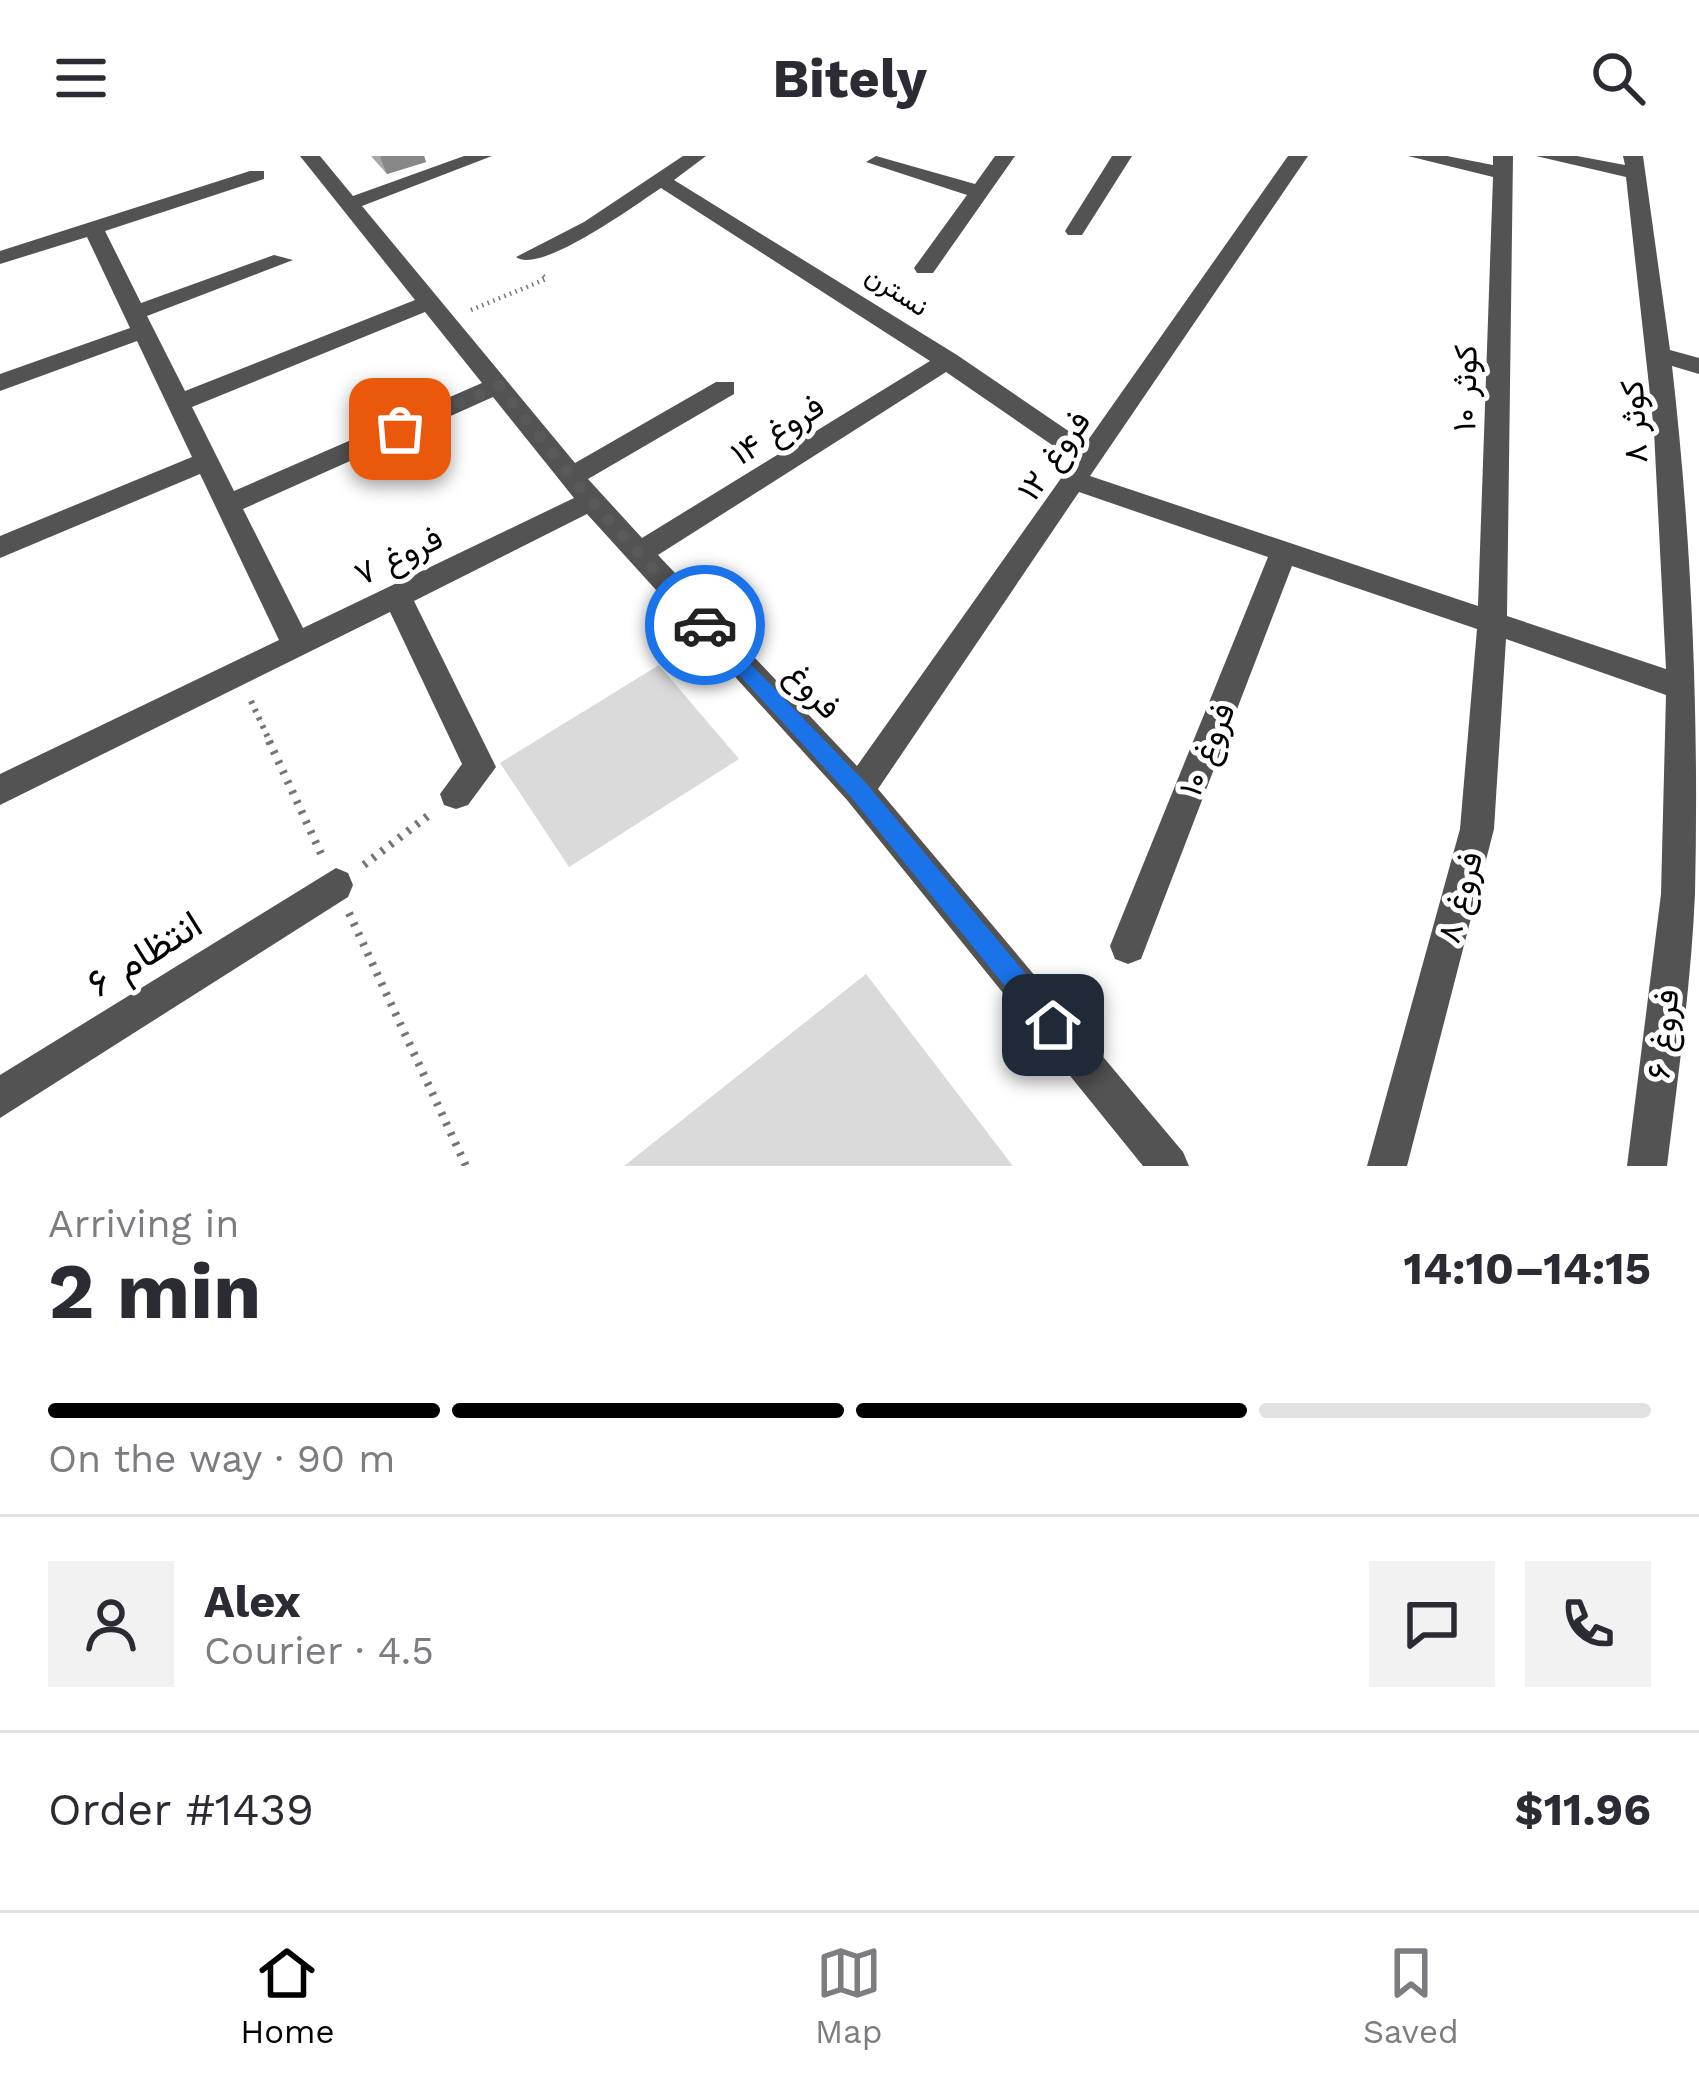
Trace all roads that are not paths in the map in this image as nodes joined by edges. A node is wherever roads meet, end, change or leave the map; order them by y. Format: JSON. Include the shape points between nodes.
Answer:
{"nodes":[{"id":1,"x":310,"y":156,"type":"edge"},
{"id":2,"x":482,"y":156,"type":"edge"},
{"id":3,"x":696,"y":156,"type":"edge"},
{"id":4,"x":1005,"y":156,"type":"edge"},
{"id":5,"x":1122,"y":156,"type":"edge"},
{"id":6,"x":1298,"y":156,"type":"edge"},
{"id":7,"x":1418,"y":156,"type":"edge"},
{"id":8,"x":1546,"y":156,"type":"edge"},
{"id":9,"x":876,"y":162,"type":"dead end"},
{"id":10,"x":1503,"y":164,"type":"edge"},
{"id":11,"x":1635,"y":165,"type":"edge"},
{"id":12,"x":257,"y":175,"type":"dead end"},
{"id":13,"x":664,"y":182,"type":"junction"},
{"id":14,"x":980,"y":192,"type":"junction"},
{"id":15,"x":350,"y":204,"type":"junction"},
{"id":16,"x":93,"y":228,"type":"junction"},
{"id":17,"x":1075,"y":230,"type":"dead end"},
{"id":18,"x":0,"y":257,"type":"edge"},
{"id":19,"x":526,"y":257,"type":"dead end"},
{"id":20,"x":281,"y":260,"type":"dead end"},
{"id":21,"x":925,"y":268,"type":"dead end"},
{"id":22,"x":438,"y":312,"type":"junction"},
{"id":23,"x":139,"y":322,"type":"junction"},
{"id":24,"x":1662,"y":356,"type":"junction"},
{"id":25,"x":949,"y":360,"type":"junction"},
{"id":26,"x":1699,"y":366,"type":"edge"},
{"id":27,"x":0,"y":382,"type":"edge"},
{"id":28,"x":499,"y":386,"type":"junction"},
{"id":29,"x":724,"y":388,"type":"dead end"},
{"id":30,"x":178,"y":403,"type":"junction"},
{"id":31,"x":206,"y":461,"type":"junction"},
{"id":32,"x":1083,"y":470,"type":"junction"},
{"id":33,"x":582,"y":488,"type":"junction"},
{"id":34,"x":228,"y":505,"type":"junction"},
{"id":35,"x":0,"y":548,"type":"edge"},
{"id":36,"x":1284,"y":552,"type":"junction"},
{"id":37,"x":639,"y":554,"type":"junction"},
{"id":38,"x":397,"y":596,"type":"junction"},
{"id":39,"x":1492,"y":622,"type":"junction"},
{"id":40,"x":296,"y":645,"type":"junction"},
{"id":41,"x":1681,"y":687,"type":"junction"},
{"id":42,"x":0,"y":790,"type":"edge"},
{"id":43,"x":859,"y":790,"type":"junction"},
{"id":44,"x":456,"y":794,"type":"road end"},
{"id":45,"x":336,"y":885,"type":"road end"},
{"id":46,"x":1128,"y":946,"type":"dead end"},
{"id":47,"x":0,"y":1098,"type":"edge"},
{"id":48,"x":1168,"y":1166,"type":"edge"},
{"id":49,"x":1387,"y":1166,"type":"edge"},
{"id":50,"x":1648,"y":1166,"type":"edge"}],
"edges":[{"from":1,"to":15,"type":"street","name":"فروغ"},
{"from":2,"to":15,"type":"street"},
{"from":3,"to":13,"type":"street"},
{"from":4,"to":14,"type":"street"},
{"from":5,"to":17,"type":"street"},
{"from":6,"to":32,"type":"street","name":"فروغ ۱۲"},
{"from":7,"to":10,"type":"street"},
{"from":8,"to":11,"type":"street"},
{"from":9,"to":14,"type":"street"},
{"from":10,"to":39,"type":"street","name":"کوثر ۱۰"},
{"from":11,"to":24,"type":"street","name":"کوثر ۸"},
{"from":12,"to":16,"type":"street"},
{"from":13,"to":19,"type":"street"},
{"from":13,"to":25,"type":"street","name":"نسترن"},
{"from":14,"to":21,"type":"street"},
{"from":15,"to":22,"type":"street","name":"فروغ"},
{"from":16,"to":18,"type":"street"},
{"from":16,"to":23,"type":"street"},
{"from":20,"to":23,"type":"street"},
{"from":22,"to":28,"type":"street","name":"فروغ"},
{"from":22,"to":30,"type":"street"},
{"from":23,"to":27,"type":"street"},
{"from":23,"to":30,"type":"street"},
{"from":24,"to":26,"type":"street"},
{"from":24,"to":41,"type":"street","name":"کوثر ۸"},
{"from":25,"to":32,"type":"street","name":"نسترن"},
{"from":25,"to":37,"type":"street","name":"فروغ ۱۴"},
{"from":28,"to":33,"type":"street","name":"فروغ"},
{"from":28,"to":34,"type":"street"},
{"from":29,"to":33,"type":"street","name":"فروغ ۷"},
{"from":30,"to":31,"type":"street"},
{"from":31,"to":34,"type":"street"},
{"from":31,"to":35,"type":"street"},
{"from":32,"to":36,"type":"street","name":"نسترن"},
{"from":32,"to":43,"type":"street","name":"فروغ ۱۲"},
{"from":33,"to":37,"type":"street","name":"فروغ"},
{"from":33,"to":38,"type":"street","name":"فروغ ۷"},
{"from":34,"to":40,"type":"street"},
{"from":36,"to":39,"type":"street","name":"نسترن"},
{"from":36,"to":46,"type":"street","name":"فروغ ۱۰"},
{"from":37,"to":43,"type":"street","name":"فروغ"},
{"from":38,"to":40,"type":"street","name":"فروغ ۷"},
{"from":38,"to":44,"type":"street","via":[[480,766]]},
{"from":39,"to":41,"type":"street","name":"نسترن"},
{"from":39,"to":49,"type":"street","name":"فروغ ۸","via":[[1477,829]]},
{"from":40,"to":42,"type":"street","name":"فروغ ۷"},
{"from":41,"to":50,"type":"street","name":"فروغ ۶","via":[[1678,893]]},
{"from":43,"to":48,"type":"street","name":"فروغ"},
{"from":45,"to":47,"type":"street","name":"انتظام ۶"}]}
